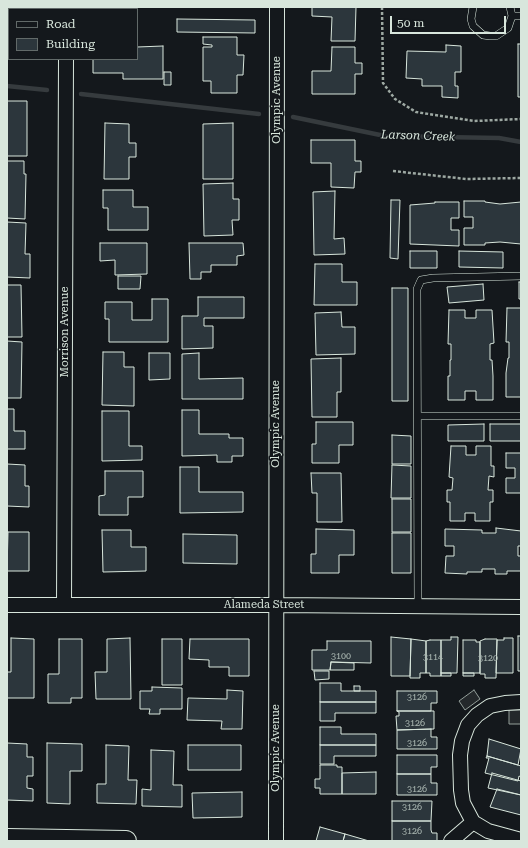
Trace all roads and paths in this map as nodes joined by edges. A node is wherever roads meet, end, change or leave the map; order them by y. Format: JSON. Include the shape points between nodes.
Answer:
{"nodes":[{"id":1,"x":277,"y":7,"type":"edge"},
{"id":2,"x":382,"y":7,"type":"edge"},
{"id":3,"x":473,"y":7,"type":"edge"},
{"id":4,"x":510,"y":7,"type":"edge"},
{"id":5,"x":512,"y":16,"type":"junction"},
{"id":6,"x":521,"y":16,"type":"edge"},
{"id":7,"x":66,"y":60,"type":"edge"},
{"id":8,"x":521,"y":119,"type":"edge"},
{"id":9,"x":393,"y":171,"type":"dead end"},
{"id":10,"x":521,"y":178,"type":"edge"},
{"id":11,"x":521,"y":276,"type":"edge"},
{"id":12,"x":418,"y":416,"type":"junction"},
{"id":13,"x":521,"y":416,"type":"edge"},
{"id":14,"x":7,"y":605,"type":"edge"},
{"id":15,"x":64,"y":605,"type":"junction"},
{"id":16,"x":276,"y":605,"type":"junction"},
{"id":17,"x":418,"y":606,"type":"junction"},
{"id":18,"x":521,"y":607,"type":"edge"},
{"id":19,"x":521,"y":702,"type":"edge"},
{"id":20,"x":473,"y":822,"type":"junction"},
{"id":21,"x":7,"y":838,"type":"edge"},
{"id":22,"x":66,"y":840,"type":"edge"},
{"id":23,"x":521,"y":840,"type":"edge"},
{"id":24,"x":126,"y":841,"type":"edge"},
{"id":25,"x":276,"y":841,"type":"edge"},
{"id":26,"x":451,"y":841,"type":"edge"}],
"edges":[{"from":1,"to":16,"type":"street","name":"Olympic Avenue"},
{"from":2,"to":8,"type":"path","via":[[383,83],[395,99],[416,112],[474,121]]},
{"from":3,"to":5,"type":"lane","via":[[473,26],[483,35],[496,36],[508,28]]},
{"from":4,"to":5,"type":"lane"},
{"from":5,"to":6,"type":"lane"},
{"from":7,"to":15,"type":"street","name":"Morrison Avenue"},
{"from":9,"to":10,"type":"path","via":[[466,179]]},
{"from":11,"to":12,"type":"lane","via":[[421,280],[417,289]]},
{"from":12,"to":13,"type":"lane"},
{"from":12,"to":17,"type":"lane"},
{"from":14,"to":15,"type":"street","name":"Alameda Street"},
{"from":15,"to":16,"type":"street","name":"Alameda Street"},
{"from":16,"to":17,"type":"street","name":"Alameda Street"},
{"from":16,"to":25,"type":"street","name":"Olympic Avenue"},
{"from":17,"to":18,"type":"street","name":"Alameda Street"},
{"from":19,"to":20,"type":"street","via":[[505,702],[490,706],[468,725],[462,741],[461,790],[463,803]]},
{"from":20,"to":23,"type":"street","via":[[488,831]]},
{"from":20,"to":26,"type":"street"},
{"from":21,"to":22,"type":"street"},
{"from":22,"to":24,"type":"street"}]}
